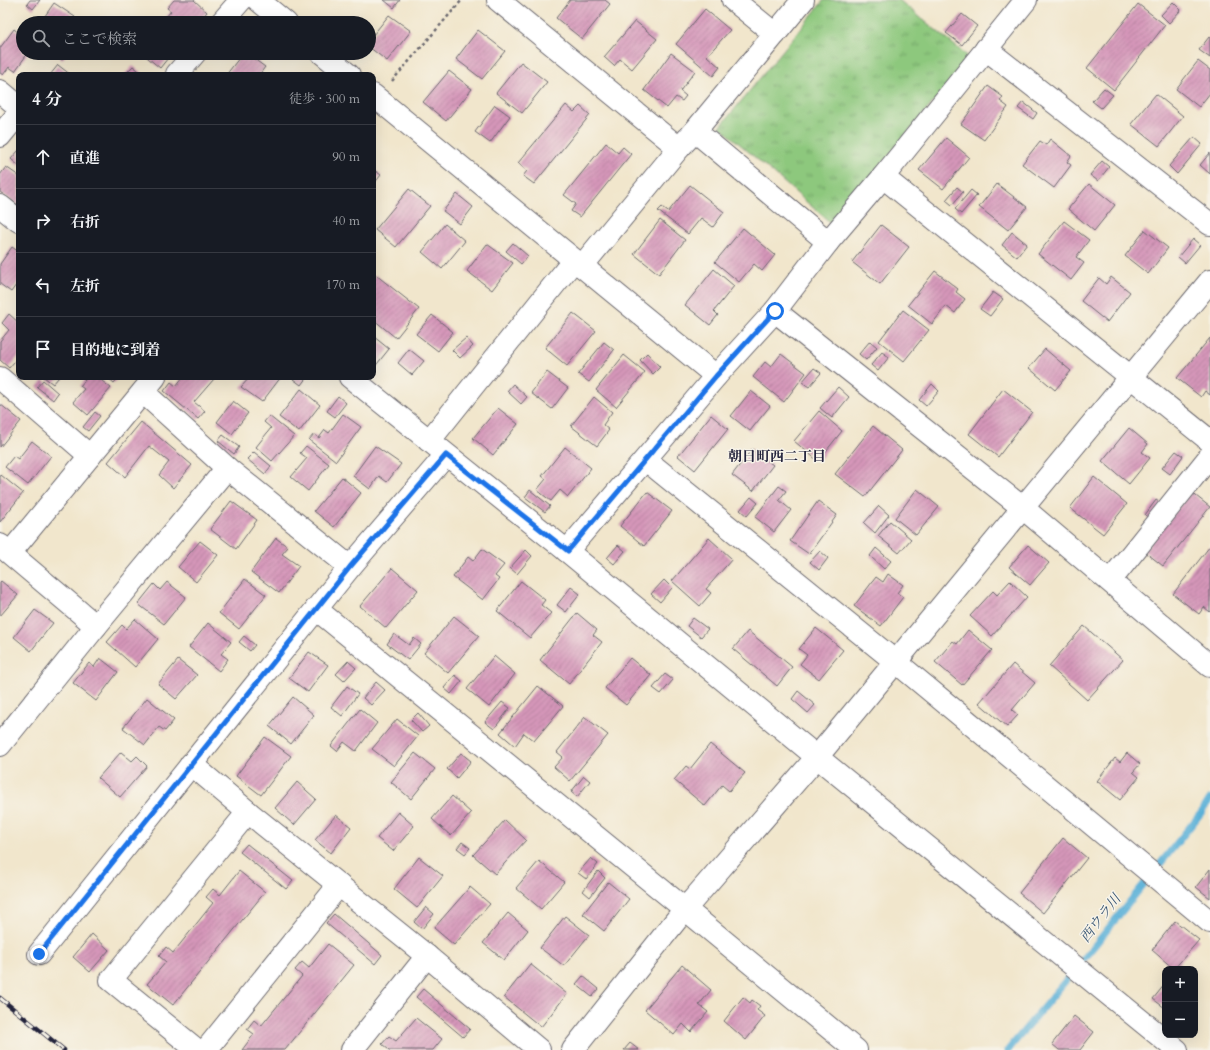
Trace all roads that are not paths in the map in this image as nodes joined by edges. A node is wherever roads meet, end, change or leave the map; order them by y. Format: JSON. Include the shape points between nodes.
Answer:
{"nodes":[{"id":1,"x":241,"y":0,"type":"edge"},
{"id":2,"x":258,"y":0,"type":"edge"},
{"id":3,"x":498,"y":0,"type":"edge"},
{"id":4,"x":733,"y":0,"type":"edge"},
{"id":5,"x":803,"y":0,"type":"edge"},
{"id":6,"x":1026,"y":0,"type":"edge"},
{"id":7,"x":227,"y":16,"type":"edge"},
{"id":8,"x":277,"y":16,"type":"edge"},
{"id":9,"x":774,"y":34,"type":"junction"},
{"id":10,"x":986,"y":49,"type":"junction"},
{"id":11,"x":189,"y":60,"type":"edge"},
{"id":12,"x":331,"y":60,"type":"edge"},
{"id":13,"x":179,"y":72,"type":"edge"},
{"id":14,"x":345,"y":72,"type":"edge"},
{"id":15,"x":0,"y":91,"type":"edge"},
{"id":16,"x":377,"y":93,"type":"edge"},
{"id":17,"x":16,"y":104,"type":"edge"},
{"id":18,"x":16,"y":117,"type":"edge"},
{"id":19,"x":695,"y":131,"type":"junction"},
{"id":20,"x":0,"y":136,"type":"edge"},
{"id":21,"x":679,"y":148,"type":"junction"},
{"id":22,"x":883,"y":177,"type":"junction"},
{"id":23,"x":0,"y":206,"type":"edge"},
{"id":24,"x":16,"y":219,"type":"edge"},
{"id":25,"x":1210,"y":224,"type":"edge"},
{"id":26,"x":828,"y":242,"type":"junction"},
{"id":27,"x":578,"y":263,"type":"junction"},
{"id":28,"x":1210,"y":281,"type":"edge"},
{"id":29,"x":775,"y":311,"type":"junction"},
{"id":30,"x":716,"y":376,"type":"junction"},
{"id":31,"x":1131,"y":376,"type":"junction"},
{"id":32,"x":0,"y":378,"type":"edge"},
{"id":33,"x":354,"y":380,"type":"edge"},
{"id":34,"x":149,"y":385,"type":"edge"},
{"id":35,"x":429,"y":440,"type":"junction"},
{"id":36,"x":1210,"y":441,"type":"edge"},
{"id":37,"x":446,"y":455,"type":"junction"},
{"id":38,"x":90,"y":456,"type":"junction"},
{"id":39,"x":1210,"y":456,"type":"edge"},
{"id":40,"x":646,"y":460,"type":"junction"},
{"id":41,"x":227,"y":468,"type":"junction"},
{"id":42,"x":1023,"y":508,"type":"junction"},
{"id":43,"x":5,"y":549,"type":"edge"},
{"id":44,"x":568,"y":551,"type":"junction"},
{"id":45,"x":350,"y":567,"type":"junction"},
{"id":46,"x":1110,"y":582,"type":"junction"},
{"id":47,"x":316,"y":609,"type":"junction"},
{"id":48,"x":96,"y":626,"type":"junction"},
{"id":49,"x":896,"y":662,"type":"junction"},
{"id":50,"x":1210,"y":666,"type":"edge"},
{"id":51,"x":0,"y":745,"type":"edge"},
{"id":52,"x":817,"y":757,"type":"junction"},
{"id":53,"x":191,"y":764,"type":"junction"},
{"id":54,"x":248,"y":812,"type":"junction"},
{"id":55,"x":339,"y":885,"type":"junction"},
{"id":56,"x":686,"y":909,"type":"junction"},
{"id":57,"x":1210,"y":922,"type":"edge"},
{"id":58,"x":39,"y":954,"type":"dead end"},
{"id":59,"x":427,"y":956,"type":"junction"},
{"id":60,"x":197,"y":1050,"type":"edge"},
{"id":61,"x":206,"y":1050,"type":"edge"},
{"id":62,"x":352,"y":1050,"type":"edge"},
{"id":63,"x":539,"y":1050,"type":"edge"},
{"id":64,"x":573,"y":1050,"type":"edge"},
{"id":65,"x":856,"y":1050,"type":"edge"},
{"id":66,"x":1177,"y":1050,"type":"edge"}],
"edges":[{"from":1,"to":7,"type":"street"},
{"from":2,"to":8,"type":"street"},
{"from":3,"to":21,"type":"street"},
{"from":4,"to":9,"type":"street"},
{"from":5,"to":9,"type":"street"},
{"from":6,"to":10,"type":"street"},
{"from":9,"to":19,"type":"street"},
{"from":10,"to":22,"type":"street"},
{"from":10,"to":25,"type":"street"},
{"from":11,"to":13,"type":"street"},
{"from":12,"to":14,"type":"street"},
{"from":15,"to":17,"type":"street"},
{"from":16,"to":27,"type":"street"},
{"from":18,"to":20,"type":"street"},
{"from":19,"to":21,"type":"street"},
{"from":19,"to":26,"type":"street"},
{"from":21,"to":27,"type":"street"},
{"from":22,"to":26,"type":"street"},
{"from":22,"to":31,"type":"street"},
{"from":23,"to":24,"type":"street"},
{"from":26,"to":29,"type":"street"},
{"from":27,"to":30,"type":"street"},
{"from":27,"to":35,"type":"street"},
{"from":28,"to":31,"type":"street"},
{"from":29,"to":30,"type":"street"},
{"from":29,"to":42,"type":"street"},
{"from":30,"to":40,"type":"street"},
{"from":31,"to":36,"type":"street"},
{"from":31,"to":42,"type":"street"},
{"from":32,"to":38,"type":"street"},
{"from":33,"to":35,"type":"street"},
{"from":34,"to":38,"type":"street"},
{"from":34,"to":41,"type":"street"},
{"from":35,"to":37,"type":"street"},
{"from":37,"to":44,"type":"street"},
{"from":37,"to":45,"type":"street"},
{"from":38,"to":43,"type":"street"},
{"from":39,"to":46,"type":"street"},
{"from":40,"to":44,"type":"street"},
{"from":40,"to":49,"type":"street"},
{"from":41,"to":45,"type":"street"},
{"from":41,"to":48,"type":"street"},
{"from":42,"to":46,"type":"street"},
{"from":42,"to":49,"type":"street"},
{"from":43,"to":48,"type":"street"},
{"from":44,"to":52,"type":"street"},
{"from":45,"to":47,"type":"street"},
{"from":46,"to":50,"type":"street"},
{"from":47,"to":53,"type":"street"},
{"from":47,"to":56,"type":"street"},
{"from":48,"to":51,"type":"street"},
{"from":49,"to":52,"type":"street"},
{"from":49,"to":57,"type":"street"},
{"from":52,"to":56,"type":"street"},
{"from":52,"to":66,"type":"street"},
{"from":53,"to":54,"type":"street"},
{"from":53,"to":58,"type":"street"},
{"from":54,"to":55,"type":"street"},
{"from":54,"to":60,"type":"street","via":[[111,980]]},
{"from":55,"to":59,"type":"street"},
{"from":55,"to":61,"type":"street"},
{"from":56,"to":64,"type":"street"},
{"from":56,"to":65,"type":"street"},
{"from":59,"to":62,"type":"street"},
{"from":59,"to":63,"type":"street"}]}
